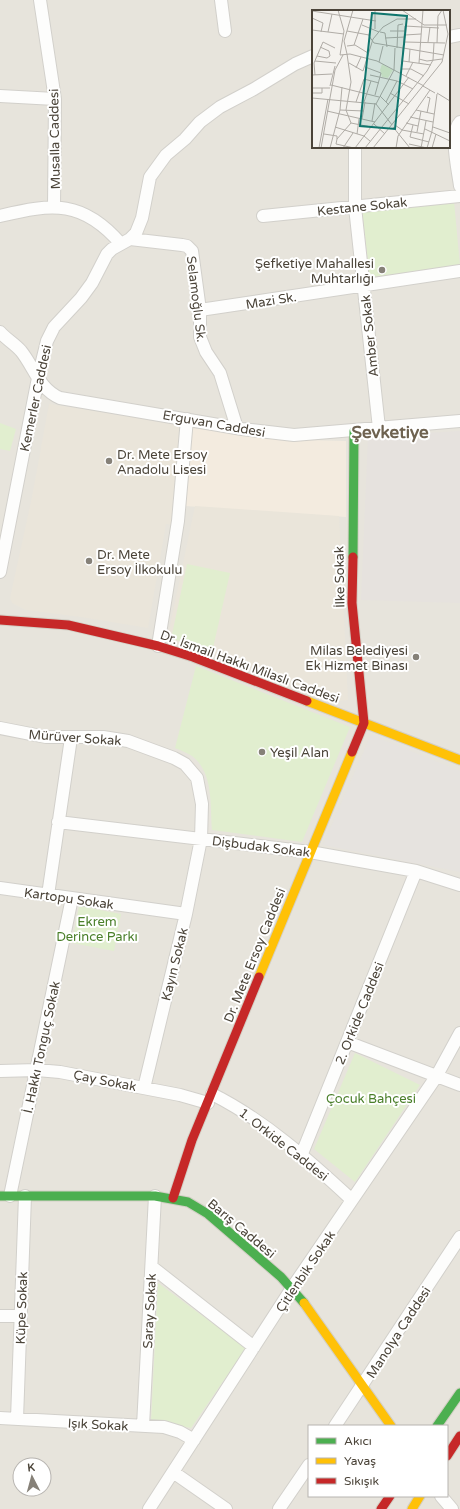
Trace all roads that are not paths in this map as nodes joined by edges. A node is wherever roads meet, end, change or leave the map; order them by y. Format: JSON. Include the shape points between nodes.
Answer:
{"nodes":[{"id":1,"x":40,"y":0,"type":"edge"},
{"id":2,"x":222,"y":0,"type":"edge"},
{"id":3,"x":225,"y":31,"type":"dead end"},
{"id":4,"x":460,"y":35,"type":"edge"},
{"id":5,"x":450,"y":37,"type":"edge"},
{"id":6,"x":312,"y":56,"type":"edge"},
{"id":7,"x":0,"y":96,"type":"edge"},
{"id":8,"x":55,"y":99,"type":"junction"},
{"id":9,"x":460,"y":122,"type":"edge"},
{"id":10,"x":355,"y":148,"type":"edge"},
{"id":11,"x":460,"y":186,"type":"edge"},
{"id":12,"x":460,"y":196,"type":"edge"},
{"id":13,"x":54,"y":207,"type":"junction"},
{"id":14,"x":355,"y":207,"type":"junction"},
{"id":15,"x":0,"y":216,"type":"edge"},
{"id":16,"x":263,"y":216,"type":"dead end"},
{"id":17,"x":126,"y":242,"type":"junction"},
{"id":18,"x":460,"y":271,"type":"edge"},
{"id":19,"x":363,"y":286,"type":"junction"},
{"id":20,"x":200,"y":310,"type":"junction"},
{"id":21,"x":0,"y":332,"type":"edge"},
{"id":22,"x":38,"y":378,"type":"junction"},
{"id":23,"x":187,"y":419,"type":"junction"},
{"id":24,"x":460,"y":421,"type":"edge"},
{"id":25,"x":237,"y":428,"type":"junction"},
{"id":26,"x":379,"y":428,"type":"junction"},
{"id":27,"x":354,"y":431,"type":"junction"},
{"id":28,"x":3,"y":539,"type":"edge"},
{"id":29,"x":0,"y":572,"type":"edge"},
{"id":30,"x":0,"y":620,"type":"edge"},
{"id":31,"x":158,"y":646,"type":"junction"},
{"id":32,"x":364,"y":723,"type":"junction"},
{"id":33,"x":0,"y":728,"type":"edge"},
{"id":34,"x":71,"y":738,"type":"junction"},
{"id":35,"x":460,"y":760,"type":"edge"},
{"id":36,"x":58,"y":822,"type":"junction"},
{"id":37,"x":201,"y":839,"type":"junction"},
{"id":38,"x":310,"y":852,"type":"junction"},
{"id":39,"x":416,"y":871,"type":"junction"},
{"id":40,"x":460,"y":885,"type":"edge"},
{"id":41,"x":0,"y":888,"type":"edge"},
{"id":42,"x":48,"y":895,"type":"junction"},
{"id":43,"x":72,"y":898,"type":"junction"},
{"id":44,"x":186,"y":914,"type":"junction"},
{"id":45,"x":460,"y":1033,"type":"edge"},
{"id":46,"x":347,"y":1042,"type":"junction"},
{"id":47,"x":37,"y":1070,"type":"junction"},
{"id":48,"x":0,"y":1071,"type":"edge"},
{"id":49,"x":436,"y":1077,"type":"junction"},
{"id":50,"x":460,"y":1085,"type":"edge"},
{"id":51,"x":144,"y":1088,"type":"junction"},
{"id":52,"x":210,"y":1099,"type":"junction"},
{"id":53,"x":301,"y":1156,"type":"junction"},
{"id":54,"x":5,"y":1196,"type":"edge"},
{"id":55,"x":25,"y":1196,"type":"junction"},
{"id":56,"x":155,"y":1196,"type":"junction"},
{"id":57,"x":173,"y":1198,"type":"junction"},
{"id":58,"x":352,"y":1200,"type":"junction"},
{"id":59,"x":460,"y":1237,"type":"edge"},
{"id":60,"x":152,"y":1267,"type":"junction"},
{"id":61,"x":292,"y":1288,"type":"junction"},
{"id":62,"x":0,"y":1316,"type":"edge"},
{"id":63,"x":21,"y":1316,"type":"junction"},
{"id":64,"x":254,"y":1347,"type":"junction"},
{"id":65,"x":362,"y":1386,"type":"junction"},
{"id":66,"x":460,"y":1393,"type":"edge"},
{"id":67,"x":0,"y":1418,"type":"edge"},
{"id":68,"x":17,"y":1419,"type":"junction"},
{"id":69,"x":336,"y":1425,"type":"edge"},
{"id":70,"x":390,"y":1425,"type":"edge"},
{"id":71,"x":438,"y":1425,"type":"edge"},
{"id":72,"x":143,"y":1426,"type":"junction"},
{"id":73,"x":460,"y":1436,"type":"edge"},
{"id":74,"x":194,"y":1440,"type":"junction"},
{"id":75,"x":453,"y":1452,"type":"edge"},
{"id":76,"x":308,"y":1466,"type":"edge"},
{"id":77,"x":173,"y":1472,"type":"junction"},
{"id":78,"x":389,"y":1497,"type":"edge"},
{"id":79,"x":419,"y":1497,"type":"edge"},
{"id":80,"x":442,"y":1497,"type":"edge"},
{"id":81,"x":149,"y":1509,"type":"edge"},
{"id":82,"x":226,"y":1509,"type":"edge"},
{"id":83,"x":279,"y":1509,"type":"edge"},
{"id":84,"x":382,"y":1509,"type":"edge"},
{"id":85,"x":412,"y":1509,"type":"edge"},
{"id":86,"x":452,"y":1509,"type":"edge"}],
"edges":[{"from":1,"to":8,"type":"street","name":"Musalla Caddesi"},
{"from":2,"to":3,"type":"street"},
{"from":4,"to":5,"type":"street"},
{"from":6,"to":17,"type":"street","name":"Kemerler Caddesi","via":[[220,107],[200,122],[166,155],[150,177],[140,226]]},
{"from":7,"to":8,"type":"street"},
{"from":8,"to":13,"type":"street","name":"Musalla Caddesi"},
{"from":9,"to":11,"type":"street","via":[[454,136]]},
{"from":10,"to":14,"type":"street","name":"Amber Sokak"},
{"from":12,"to":14,"type":"street","name":"Kestane Sokak"},
{"from":13,"to":15,"type":"street"},
{"from":13,"to":17,"type":"street","via":[[76,210]]},
{"from":14,"to":16,"type":"street","name":"Kestane Sokak"},
{"from":14,"to":19,"type":"street","name":"Amber Sokak"},
{"from":17,"to":20,"type":"street","name":"Selamoğlu Sk.","via":[[182,245],[190,248],[194,260]]},
{"from":17,"to":22,"type":"street","name":"Kemerler Caddesi","via":[[107,254],[82,298],[54,327],[47,341]]},
{"from":18,"to":19,"type":"street","name":"Mazi Sk."},
{"from":19,"to":20,"type":"street","name":"Mazi Sk."},
{"from":19,"to":26,"type":"street","name":"Amber Sokak"},
{"from":20,"to":25,"type":"street","name":"Selamoğlu Sk.","via":[[202,345],[220,373]]},
{"from":21,"to":22,"type":"street","name":"Erguvan Caddesi","via":[[20,350]]},
{"from":22,"to":23,"type":"street","name":"Erguvan Caddesi","via":[[52,394],[60,398]]},
{"from":22,"to":28,"type":"street","name":"Kemerler Caddesi"},
{"from":23,"to":25,"type":"street","name":"Erguvan Caddesi"},
{"from":23,"to":31,"type":"street","via":[[178,521]]},
{"from":24,"to":26,"type":"street","name":"Erguvan Caddesi"},
{"from":25,"to":27,"type":"street","name":"Erguvan Caddesi","via":[[294,435]]},
{"from":26,"to":27,"type":"street","name":"Erguvan Caddesi"},
{"from":27,"to":32,"type":"main road","name":"İlke Sokak","via":[[352,603]]},
{"from":28,"to":29,"type":"street","name":"Kemerler Caddesi"},
{"from":30,"to":31,"type":"main road","name":"Dr. İsmail Hakkı Milaslı Caddesi","via":[[68,625]]},
{"from":31,"to":32,"type":"main road","name":"Dr. İsmail Hakkı Milaslı Caddesi"},
{"from":32,"to":35,"type":"main road","name":"Dr. İsmail Hakkı Milaslı Caddesi"},
{"from":32,"to":38,"type":"main road","name":"Dr. Mete Ersoy Caddesi"},
{"from":33,"to":34,"type":"street","name":"Mürüver Sokak","via":[[46,737]]},
{"from":34,"to":36,"type":"street"},
{"from":34,"to":37,"type":"street","name":"Mürüver Sokak","via":[[128,741],[184,764],[197,778],[201,788]]},
{"from":36,"to":37,"type":"street","name":"Dişbudak Sokak"},
{"from":36,"to":42,"type":"street"},
{"from":37,"to":38,"type":"street","name":"Dişbudak Sokak"},
{"from":37,"to":44,"type":"street","name":"Kayın Sokak"},
{"from":38,"to":39,"type":"street","name":"Dişbudak Sokak"},
{"from":38,"to":52,"type":"main road","name":"Dr. Mete Ersoy Caddesi"},
{"from":39,"to":40,"type":"street","name":"Dişbudak Sokak"},
{"from":39,"to":46,"type":"street","name":"2. Orkide Caddesi"},
{"from":41,"to":42,"type":"street","name":"Kartopu Sokak"},
{"from":42,"to":43,"type":"street","name":"Kartopu Sokak"},
{"from":43,"to":44,"type":"street","name":"Kartopu Sokak"},
{"from":43,"to":47,"type":"street","name":"İ. Hakkı Tonguç Sokak"},
{"from":44,"to":51,"type":"street","name":"Kayın Sokak"},
{"from":45,"to":49,"type":"street","name":"Çitlenbik Sokak"},
{"from":46,"to":49,"type":"street"},
{"from":46,"to":53,"type":"street","name":"2. Orkide Caddesi"},
{"from":47,"to":48,"type":"street","name":"Çay Sokak"},
{"from":47,"to":51,"type":"street","name":"Çay Sokak"},
{"from":47,"to":54,"type":"street","name":"İ. Hakkı Tonguç Sokak"},
{"from":49,"to":50,"type":"street"},
{"from":49,"to":58,"type":"street","name":"Çitlenbik Sokak"},
{"from":51,"to":52,"type":"street","name":"Çay Sokak"},
{"from":52,"to":53,"type":"street","name":"1. Orkide Caddesi","via":[[240,1109]]},
{"from":52,"to":57,"type":"main road","name":"Dr. Mete Ersoy Caddesi","via":[[184,1160]]},
{"from":53,"to":58,"type":"street","name":"1. Orkide Caddesi"},
{"from":54,"to":55,"type":"main road","name":"Barış Caddesi"},
{"from":55,"to":56,"type":"main road","name":"Barış Caddesi"},
{"from":55,"to":63,"type":"street","name":"Küpe Sokak"},
{"from":56,"to":57,"type":"main road","name":"Barış Caddesi"},
{"from":56,"to":60,"type":"street","name":"Saray Sokak"},
{"from":57,"to":61,"type":"main road","name":"Barış Caddesi","via":[[188,1202],[208,1214]]},
{"from":58,"to":61,"type":"street","name":"Çitlenbik Sokak"},
{"from":59,"to":65,"type":"street","name":"Manolya Caddesi"},
{"from":60,"to":64,"type":"street"},
{"from":60,"to":72,"type":"street","name":"Saray Sokak"},
{"from":61,"to":64,"type":"street","name":"Çitlenbik Sokak"},
{"from":61,"to":65,"type":"main road","name":"Barış Caddesi"},
{"from":62,"to":63,"type":"street"},
{"from":63,"to":68,"type":"street","name":"Küpe Sokak"},
{"from":64,"to":74,"type":"street","name":"Çitlenbik Sokak"},
{"from":65,"to":69,"type":"street","name":"Manolya Caddesi"},
{"from":65,"to":70,"type":"main road","name":"Barış Caddesi"},
{"from":66,"to":71,"type":"main road"},
{"from":67,"to":68,"type":"street","name":"Işık Sokak"},
{"from":68,"to":72,"type":"street","name":"Işık Sokak"},
{"from":72,"to":74,"type":"street","name":"Işık Sokak","via":[[172,1429]]},
{"from":73,"to":75,"type":"main road"},
{"from":74,"to":77,"type":"street","name":"Çitlenbik Sokak"},
{"from":76,"to":83,"type":"street"},
{"from":77,"to":81,"type":"street","name":"Çitlenbik Sokak"},
{"from":77,"to":82,"type":"street"},
{"from":78,"to":84,"type":"main road"},
{"from":79,"to":85,"type":"main road"},
{"from":80,"to":86,"type":"street"}]}
